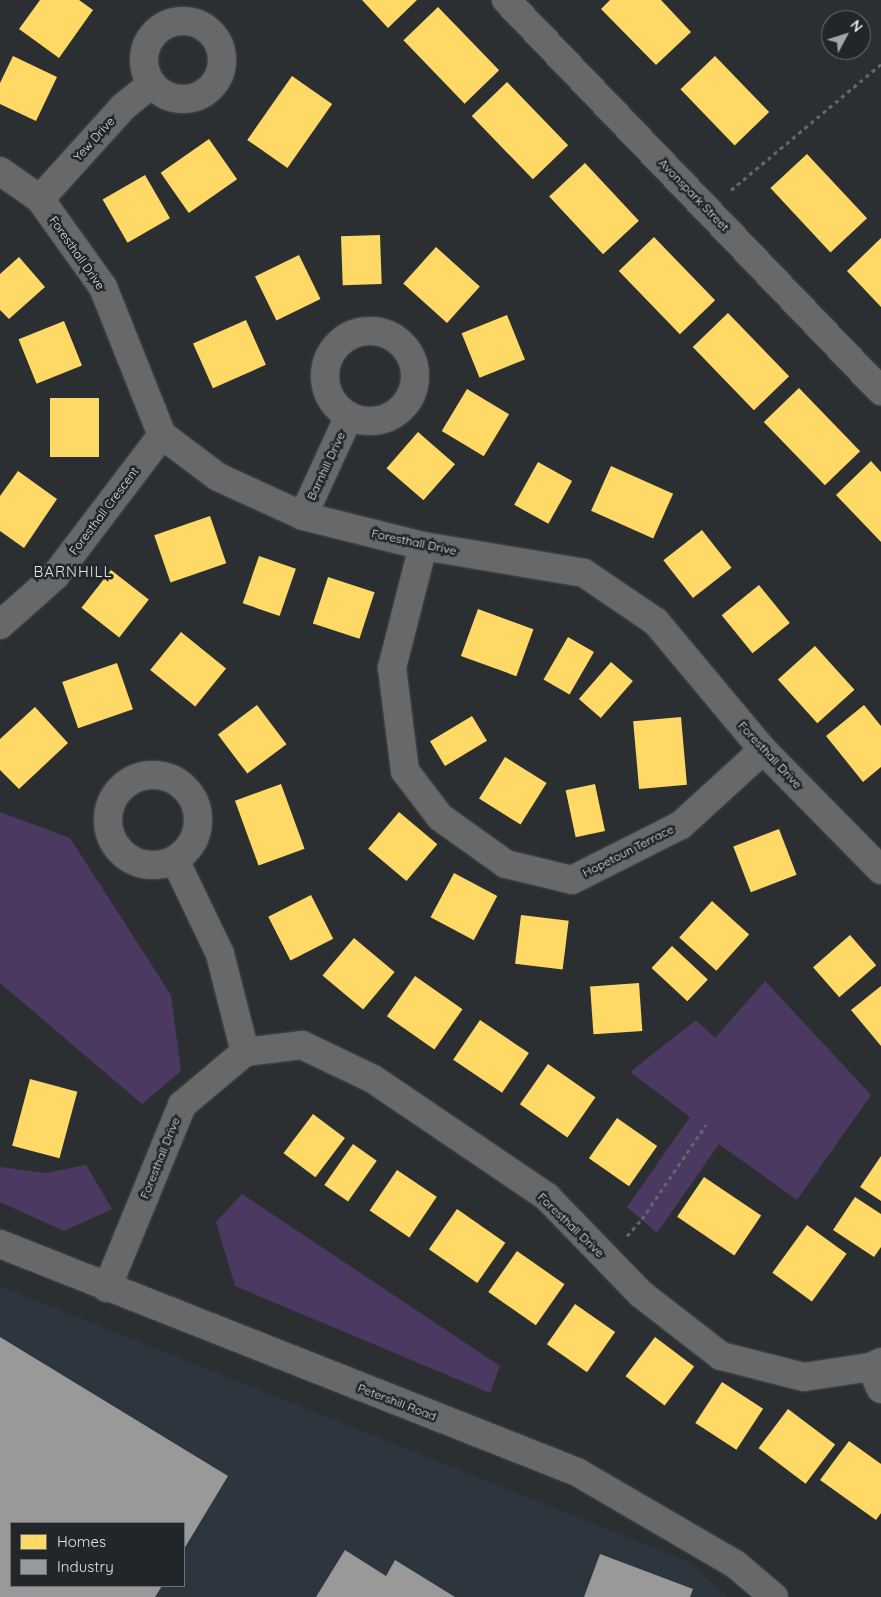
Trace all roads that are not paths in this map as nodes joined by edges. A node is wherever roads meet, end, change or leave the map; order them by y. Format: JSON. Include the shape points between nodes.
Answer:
{"nodes":[{"id":1,"x":506,"y":0,"type":"edge"},
{"id":2,"x":151,"y":84,"type":"dead end"},
{"id":3,"x":0,"y":171,"type":"edge"},
{"id":4,"x":40,"y":199,"type":"junction"},
{"id":5,"x":881,"y":391,"type":"edge"},
{"id":6,"x":349,"y":416,"type":"dead end"},
{"id":7,"x":162,"y":435,"type":"junction"},
{"id":8,"x":303,"y":516,"type":"junction"},
{"id":9,"x":423,"y":546,"type":"junction"},
{"id":10,"x":0,"y":625,"type":"edge"},
{"id":11,"x":763,"y":750,"type":"junction"},
{"id":12,"x":175,"y":860,"type":"dead end"},
{"id":13,"x":881,"y":870,"type":"edge"},
{"id":14,"x":245,"y":1052,"type":"junction"},
{"id":15,"x":0,"y":1244,"type":"edge"},
{"id":16,"x":107,"y":1288,"type":"junction"},
{"id":17,"x":878,"y":1373,"type":"edge"},
{"id":18,"x":774,"y":1597,"type":"edge"}],
"edges":[{"from":1,"to":5,"type":"street","name":"Avonspark Street"},
{"from":2,"to":4,"type":"street","name":"Yew Drive","via":[[123,106]]},
{"from":3,"to":4,"type":"street","name":"Foresthall Drive"},
{"from":4,"to":7,"type":"street","name":"Foresthall Drive","via":[[103,287]]},
{"from":6,"to":8,"type":"street","name":"Barnhill Drive"},
{"from":7,"to":8,"type":"street","name":"Foresthall Drive","via":[[218,477]]},
{"from":7,"to":10,"type":"street","name":"Foresthall Crescent","via":[[55,576]]},
{"from":8,"to":9,"type":"street","name":"Foresthall Drive"},
{"from":9,"to":11,"type":"street","name":"Foresthall Drive","via":[[584,573],[656,622]]},
{"from":9,"to":11,"type":"street","name":"Hopetoun Terrace","via":[[392,668],[405,771],[440,817],[506,864],[572,880],[681,824]]},
{"from":11,"to":13,"type":"street","name":"Foresthall Drive"},
{"from":12,"to":14,"type":"street","via":[[220,954]]},
{"from":14,"to":16,"type":"street","name":"Foresthall Drive","via":[[182,1105]]},
{"from":14,"to":17,"type":"street","name":"Foresthall Drive","via":[[302,1045],[373,1079],[546,1198],[641,1294],[721,1356],[804,1377]]},
{"from":15,"to":16,"type":"street","name":"Petershill Road"},
{"from":16,"to":18,"type":"street","name":"Petershill Road","via":[[577,1472],[735,1564]]}]}
